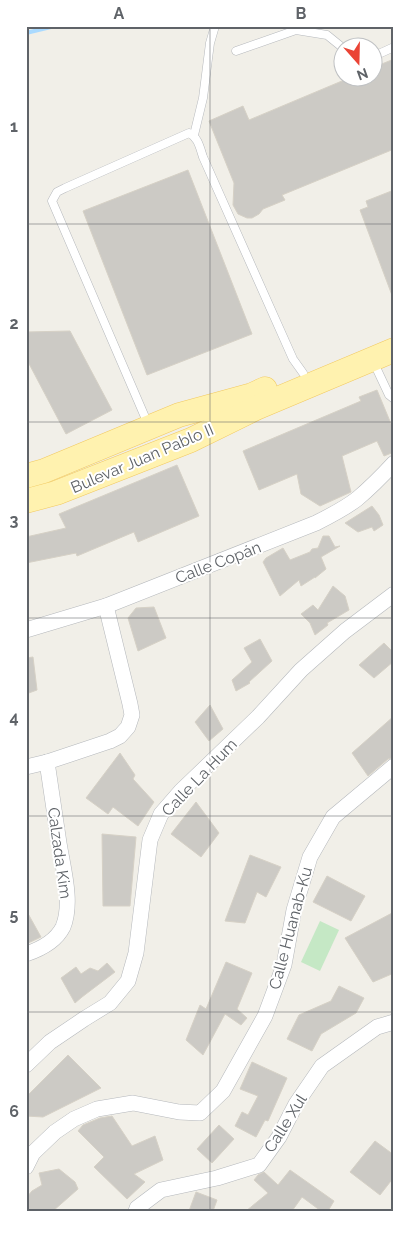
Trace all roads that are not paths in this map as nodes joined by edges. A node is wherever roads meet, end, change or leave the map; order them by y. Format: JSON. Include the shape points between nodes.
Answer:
{"nodes":[{"id":1,"x":215,"y":26,"type":"edge"},
{"id":2,"x":332,"y":39,"type":"edge"},
{"id":3,"x":394,"y":47,"type":"edge"},
{"id":4,"x":236,"y":52,"type":"dead end"},
{"id":5,"x":382,"y":52,"type":"edge"},
{"id":6,"x":194,"y":135,"type":"junction"},
{"id":7,"x":394,"y":335,"type":"edge"},
{"id":8,"x":383,"y":354,"type":"edge"},
{"id":9,"x":303,"y":373,"type":"junction"},
{"id":10,"x":394,"y":400,"type":"edge"},
{"id":11,"x":254,"y":401,"type":"junction"},
{"id":12,"x":166,"y":431,"type":"junction"},
{"id":13,"x":394,"y":463,"type":"edge"},
{"id":14,"x":26,"y":476,"type":"edge"},
{"id":15,"x":26,"y":494,"type":"edge"},
{"id":16,"x":26,"y":501,"type":"edge"},
{"id":17,"x":394,"y":594,"type":"edge"},
{"id":18,"x":106,"y":606,"type":"junction"},
{"id":19,"x":26,"y":630,"type":"edge"},
{"id":20,"x":47,"y":762,"type":"junction"},
{"id":21,"x":394,"y":766,"type":"edge"},
{"id":22,"x":26,"y":767,"type":"edge"},
{"id":23,"x":26,"y":954,"type":"edge"},
{"id":24,"x":394,"y":1022,"type":"edge"},
{"id":25,"x":26,"y":1065,"type":"edge"},
{"id":26,"x":26,"y":1167,"type":"edge"},
{"id":27,"x":136,"y":1211,"type":"edge"}],
"edges":[{"from":1,"to":6,"type":"lane"},
{"from":2,"to":4,"type":"lane","via":[[327,35],[296,30]]},
{"from":3,"to":5,"type":"lane"},
{"from":6,"to":9,"type":"lane","via":[[293,359]]},
{"from":6,"to":12,"type":"lane","via":[[189,133],[65,188],[57,192],[52,201]]},
{"from":7,"to":9,"type":"main road","name":"Bulevar Juan Pablo II"},
{"from":8,"to":10,"type":"lane","via":[[389,395]]},
{"from":8,"to":11,"type":"main road","name":"Bulevar Juan Pablo II"},
{"from":9,"to":11,"type":"main road","name":"Bulevar Juan Pablo II"},
{"from":11,"to":12,"type":"main road","name":"Bulevar Juan Pablo II"},
{"from":11,"to":12,"type":"main road","name":"Bulevar Juan Pablo II","via":[[179,415]]},
{"from":11,"to":16,"type":"main road","name":"Bulevar Juan Pablo II","via":[[191,440],[56,493]]},
{"from":12,"to":14,"type":"main road","name":"Bulevar Juan Pablo II"},
{"from":12,"to":15,"type":"main road","name":"Bulevar Juan Pablo II","via":[[72,479]]},
{"from":13,"to":18,"type":"street","name":"Calle Copán","via":[[374,484],[332,515]]},
{"from":17,"to":25,"type":"street","name":"Calle La Hum","via":[[301,670],[161,814],[150,840],[136,953],[128,981],[110,1003],[50,1042]]},
{"from":18,"to":19,"type":"street","name":"Calle Copán"},
{"from":18,"to":20,"type":"street","via":[[130,704],[132,715],[128,727],[110,741]]},
{"from":20,"to":22,"type":"street"},
{"from":20,"to":23,"type":"street","name":"Calzada Kim","via":[[67,893],[67,916],[58,935],[47,945]]},
{"from":21,"to":26,"type":"street","name":"Calle Huanab-Ku","via":[[333,817],[310,857],[294,910],[284,965],[265,1016],[223,1091],[200,1113],[133,1103],[97,1109],[55,1132],[33,1153]]},
{"from":24,"to":27,"type":"street","name":"Calle Xul","via":[[377,1027],[322,1066],[258,1165],[161,1190]]}]}
